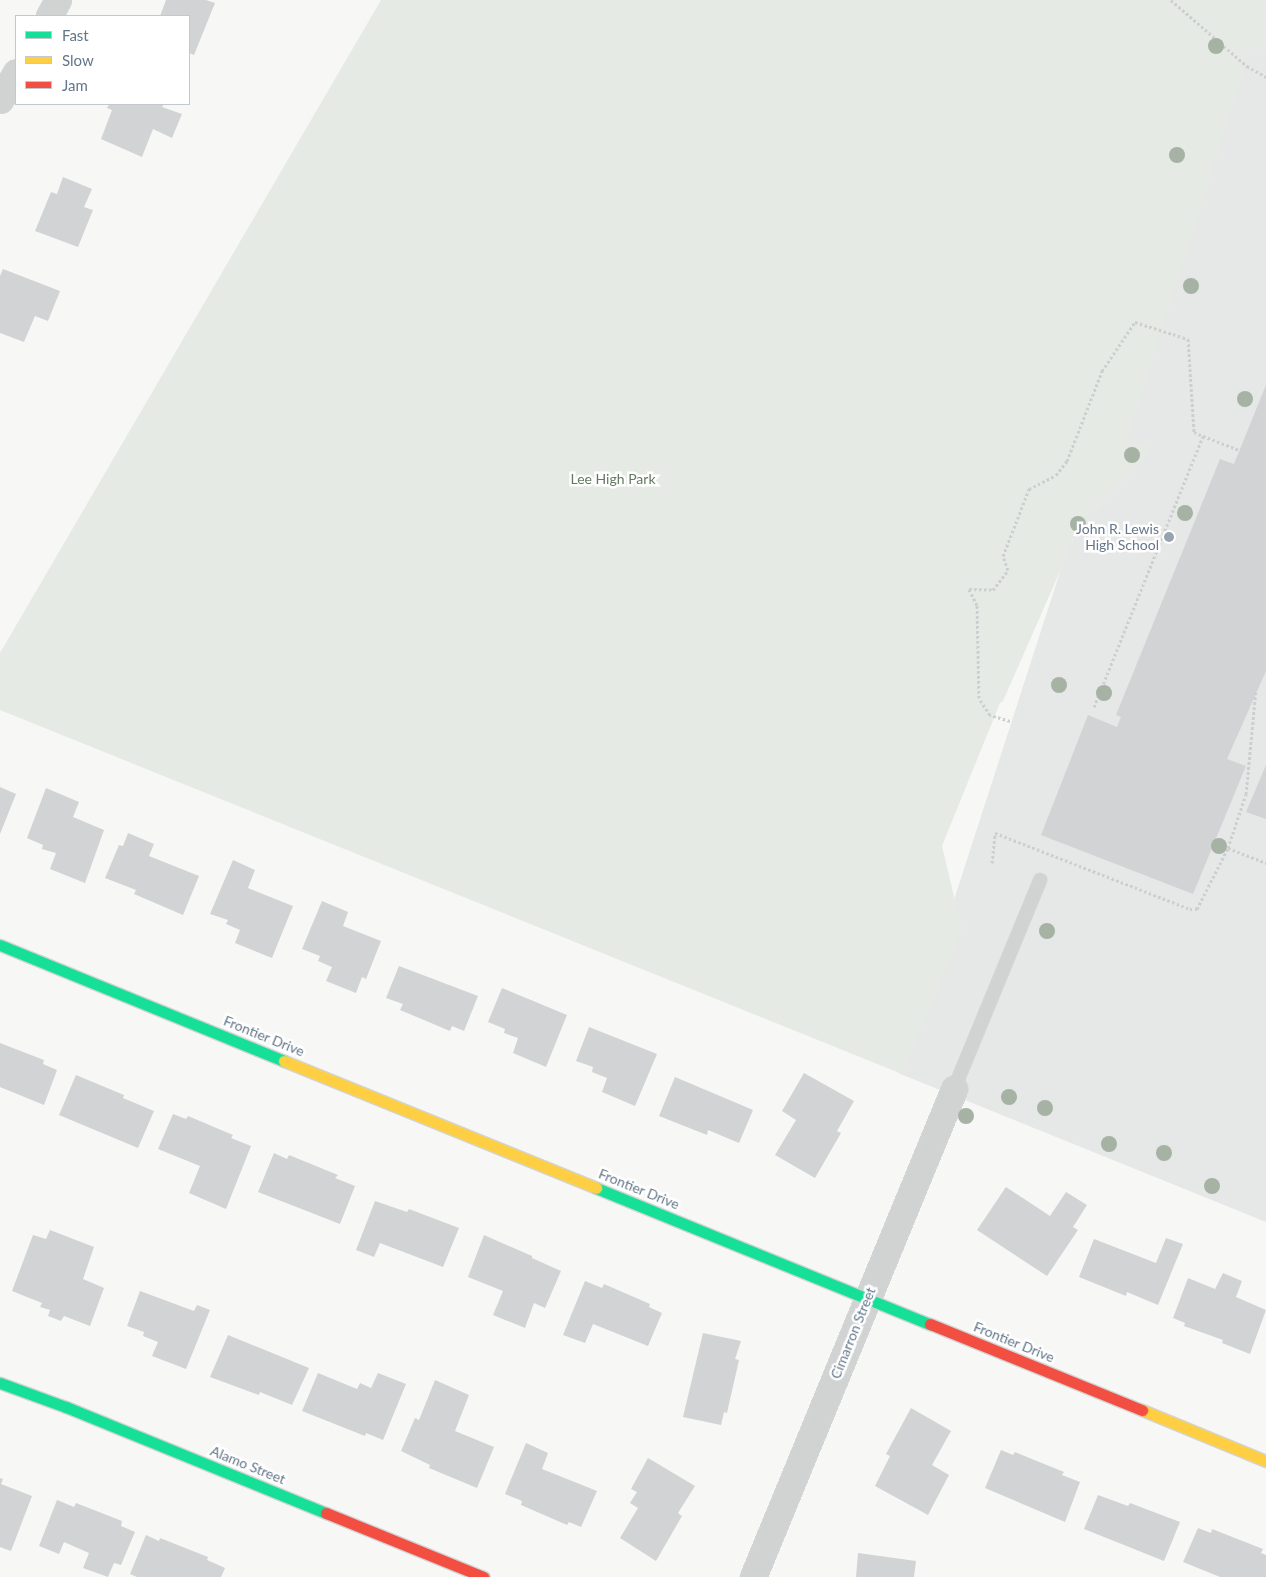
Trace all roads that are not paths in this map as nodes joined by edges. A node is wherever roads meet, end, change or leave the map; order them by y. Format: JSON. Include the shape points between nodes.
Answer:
{"nodes":[{"id":1,"x":58,"y":0,"type":"edge"},
{"id":2,"x":50,"y":15,"type":"edge"},
{"id":3,"x":15,"y":74,"type":"edge"},
{"id":4,"x":0,"y":100,"type":"edge"},
{"id":5,"x":1040,"y":880,"type":"dead end"},
{"id":6,"x":0,"y":945,"type":"edge"},
{"id":7,"x":954,"y":1089,"type":"joint"},
{"id":8,"x":867,"y":1299,"type":"junction"},
{"id":9,"x":0,"y":1383,"type":"edge"},
{"id":10,"x":1266,"y":1461,"type":"edge"},
{"id":11,"x":484,"y":1577,"type":"edge"},
{"id":12,"x":753,"y":1577,"type":"edge"}],
"edges":[{"from":1,"to":2,"type":"street"},
{"from":3,"to":4,"type":"street"},
{"from":5,"to":7,"type":"lane"},
{"from":6,"to":8,"type":"street","name":"Frontier Drive"},
{"from":7,"to":8,"type":"street","name":"Cimarron Street"},
{"from":8,"to":10,"type":"street","name":"Frontier Drive"},
{"from":8,"to":12,"type":"street","name":"Cimarron Street"},
{"from":9,"to":11,"type":"street","name":"Alamo Street"}]}
